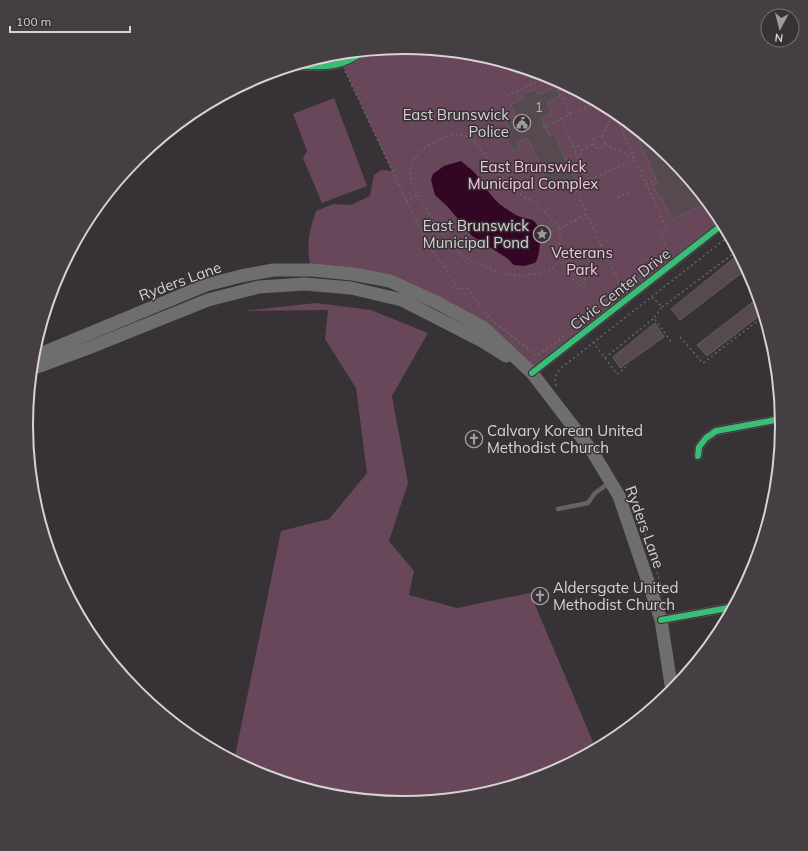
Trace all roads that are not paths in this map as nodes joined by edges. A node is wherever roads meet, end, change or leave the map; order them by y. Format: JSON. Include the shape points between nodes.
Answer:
{"nodes":[{"id":1,"x":354,"y":58,"type":"edge"},
{"id":2,"x":313,"y":66,"type":"edge"},
{"id":3,"x":718,"y":228,"type":"edge"},
{"id":4,"x":40,"y":354,"type":"edge"},
{"id":5,"x":38,"y":367,"type":"edge"},
{"id":6,"x":532,"y":373,"type":"junction"},
{"id":7,"x":775,"y":420,"type":"edge"},
{"id":8,"x":698,"y":456,"type":"dead end"},
{"id":9,"x":611,"y":482,"type":"junction"},
{"id":10,"x":558,"y":509,"type":"dead end"},
{"id":11,"x":727,"y":608,"type":"edge"},
{"id":12,"x":661,"y":620,"type":"junction"},
{"id":13,"x":671,"y":683,"type":"edge"}],
"edges":[{"from":1,"to":2,"type":"street","via":[[342,64]]},
{"from":3,"to":6,"type":"street","name":"Civic Center Drive"},
{"from":4,"to":6,"type":"main road","name":"Ryders Lane","via":[[206,285],[273,270],[312,270],[353,274],[390,282],[438,303],[484,328]]},
{"from":5,"to":6,"type":"main road","name":"Ryders Lane","via":[[208,300],[259,287],[305,284],[351,288],[402,300],[482,341]]},
{"from":6,"to":9,"type":"main road","name":"Ryders Lane","via":[[592,451]]},
{"from":7,"to":8,"type":"street","via":[[716,431],[699,447]]},
{"from":9,"to":10,"type":"lane","via":[[595,493],[588,503]]},
{"from":9,"to":12,"type":"main road","name":"Ryders Lane","via":[[619,496]]},
{"from":11,"to":12,"type":"street"},
{"from":12,"to":13,"type":"main road","name":"Ryders Lane"}]}
